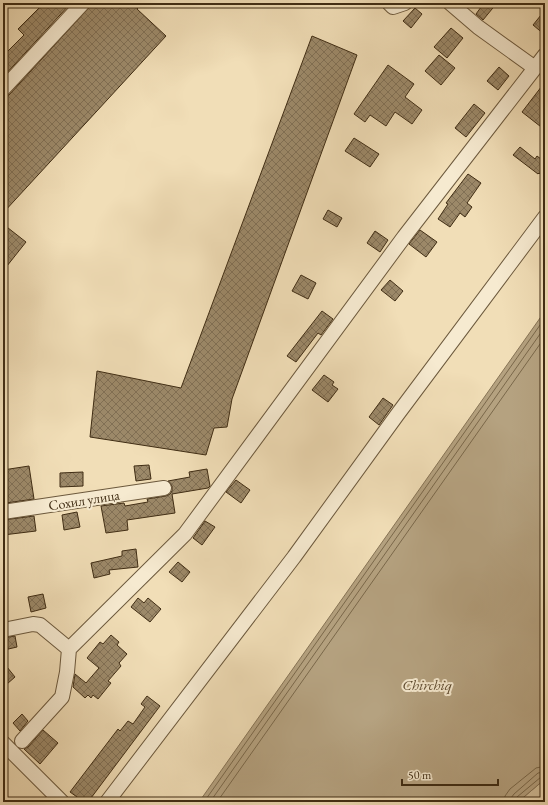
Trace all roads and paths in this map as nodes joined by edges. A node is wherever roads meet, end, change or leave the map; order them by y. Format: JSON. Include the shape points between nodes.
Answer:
{"nodes":[{"id":1,"x":82,"y":3,"type":"edge"},
{"id":2,"x":389,"y":3,"type":"edge"},
{"id":3,"x":405,"y":3,"type":"edge"},
{"id":4,"x":450,"y":3,"type":"edge"},
{"id":5,"x":545,"y":55,"type":"edge"},
{"id":6,"x":535,"y":68,"type":"junction"},
{"id":7,"x":3,"y":90,"type":"edge"},
{"id":8,"x":545,"y":217,"type":"edge"},
{"id":9,"x":164,"y":488,"type":"dead end"},
{"id":10,"x":3,"y":512,"type":"edge"},
{"id":11,"x":3,"y":630,"type":"edge"},
{"id":12,"x":69,"y":649,"type":"junction"},
{"id":13,"x":22,"y":741,"type":"dead end"},
{"id":14,"x":3,"y":743,"type":"edge"},
{"id":15,"x":62,"y":802,"type":"edge"},
{"id":16,"x":107,"y":802,"type":"edge"}],
"edges":[{"from":1,"to":7,"type":"street"},
{"from":2,"to":3,"type":"street","via":[[394,7]]},
{"from":4,"to":6,"type":"street","via":[[478,27]]},
{"from":5,"to":6,"type":"street"},
{"from":6,"to":12,"type":"street","via":[[404,237],[185,534]]},
{"from":8,"to":16,"type":"street","via":[[294,557]]},
{"from":9,"to":10,"type":"street","name":"Сохил улица"},
{"from":11,"to":12,"type":"street","via":[[40,625]]},
{"from":12,"to":13,"type":"street","via":[[62,697]]},
{"from":14,"to":15,"type":"street"}]}
